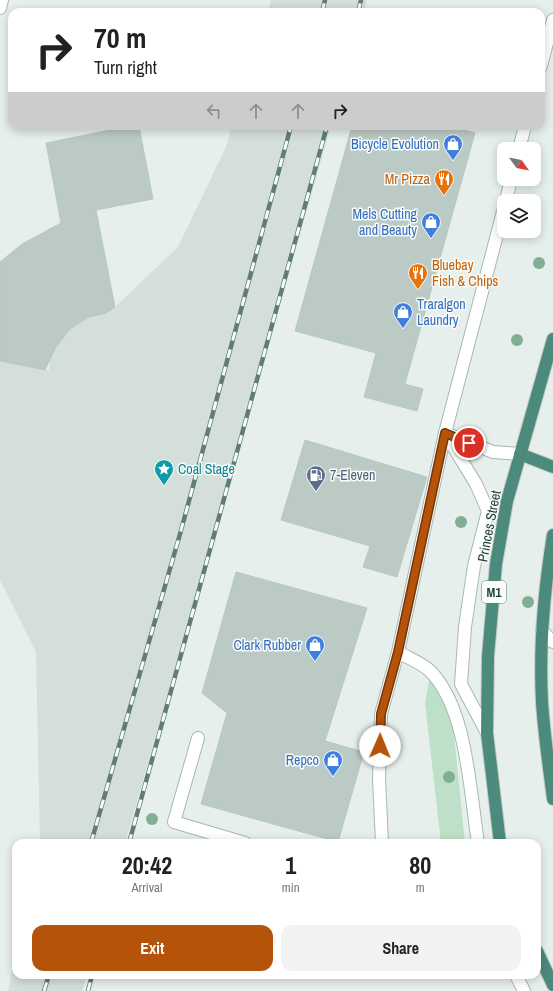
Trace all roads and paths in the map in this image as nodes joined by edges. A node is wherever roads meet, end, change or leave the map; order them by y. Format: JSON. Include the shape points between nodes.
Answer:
{"nodes":[{"id":1,"x":2,"y":0,"type":"edge"},
{"id":2,"x":0,"y":8,"type":"edge"},
{"id":3,"x":553,"y":20,"type":"edge"},
{"id":4,"x":545,"y":51,"type":"edge"},
{"id":5,"x":524,"y":130,"type":"edge"},
{"id":6,"x":521,"y":142,"type":"edge"},
{"id":7,"x":497,"y":235,"type":"edge"},
{"id":8,"x":553,"y":339,"type":"edge"},
{"id":9,"x":445,"y":433,"type":"junction"},
{"id":10,"x":520,"y":454,"type":"junction"},
{"id":11,"x":553,"y":467,"type":"edge"},
{"id":12,"x":553,"y":535,"type":"edge"},
{"id":13,"x":542,"y":631,"type":"junction"},
{"id":14,"x":553,"y":642,"type":"edge"},
{"id":15,"x":398,"y":652,"type":"junction"},
{"id":16,"x":487,"y":733,"type":"junction"},
{"id":17,"x":198,"y":738,"type":"dead end"},
{"id":18,"x":553,"y":799,"type":"edge"},
{"id":19,"x":231,"y":839,"type":"edge"},
{"id":20,"x":382,"y":839,"type":"edge"},
{"id":21,"x":477,"y":839,"type":"edge"},
{"id":22,"x":500,"y":839,"type":"edge"},
{"id":23,"x":541,"y":960,"type":"edge"},
{"id":24,"x":518,"y":979,"type":"edge"},
{"id":25,"x":553,"y":985,"type":"edge"},
{"id":26,"x":524,"y":991,"type":"edge"}],
"edges":[{"from":1,"to":2,"type":"street"},
{"from":3,"to":4,"type":"street"},
{"from":5,"to":6,"type":"street"},
{"from":7,"to":9,"type":"street"},
{"from":8,"to":10,"type":"highway","name":"Princes Street","number":"M1"},
{"from":9,"to":10,"type":"street","via":[[493,452]]},
{"from":9,"to":15,"type":"street"},
{"from":9,"to":16,"type":"street","via":[[476,484],[488,511],[474,566],[465,627],[461,684]]},
{"from":10,"to":11,"type":"highway"},
{"from":10,"to":16,"type":"highway","name":"Princes Street","number":"M1","via":[[507,501],[496,564],[488,656]]},
{"from":12,"to":13,"type":"highway","via":[[545,581]]},
{"from":13,"to":14,"type":"street"},
{"from":13,"to":18,"type":"highway","via":[[542,702]]},
{"from":15,"to":20,"type":"street","via":[[381,714],[379,778]]},
{"from":15,"to":21,"type":"street","via":[[429,670],[445,690],[461,733]]},
{"from":16,"to":22,"type":"highway","name":"Princes Street","number":"M1"},
{"from":17,"to":19,"type":"street","via":[[174,822]]},
{"from":23,"to":25,"type":"highway"},
{"from":24,"to":26,"type":"street"}]}
